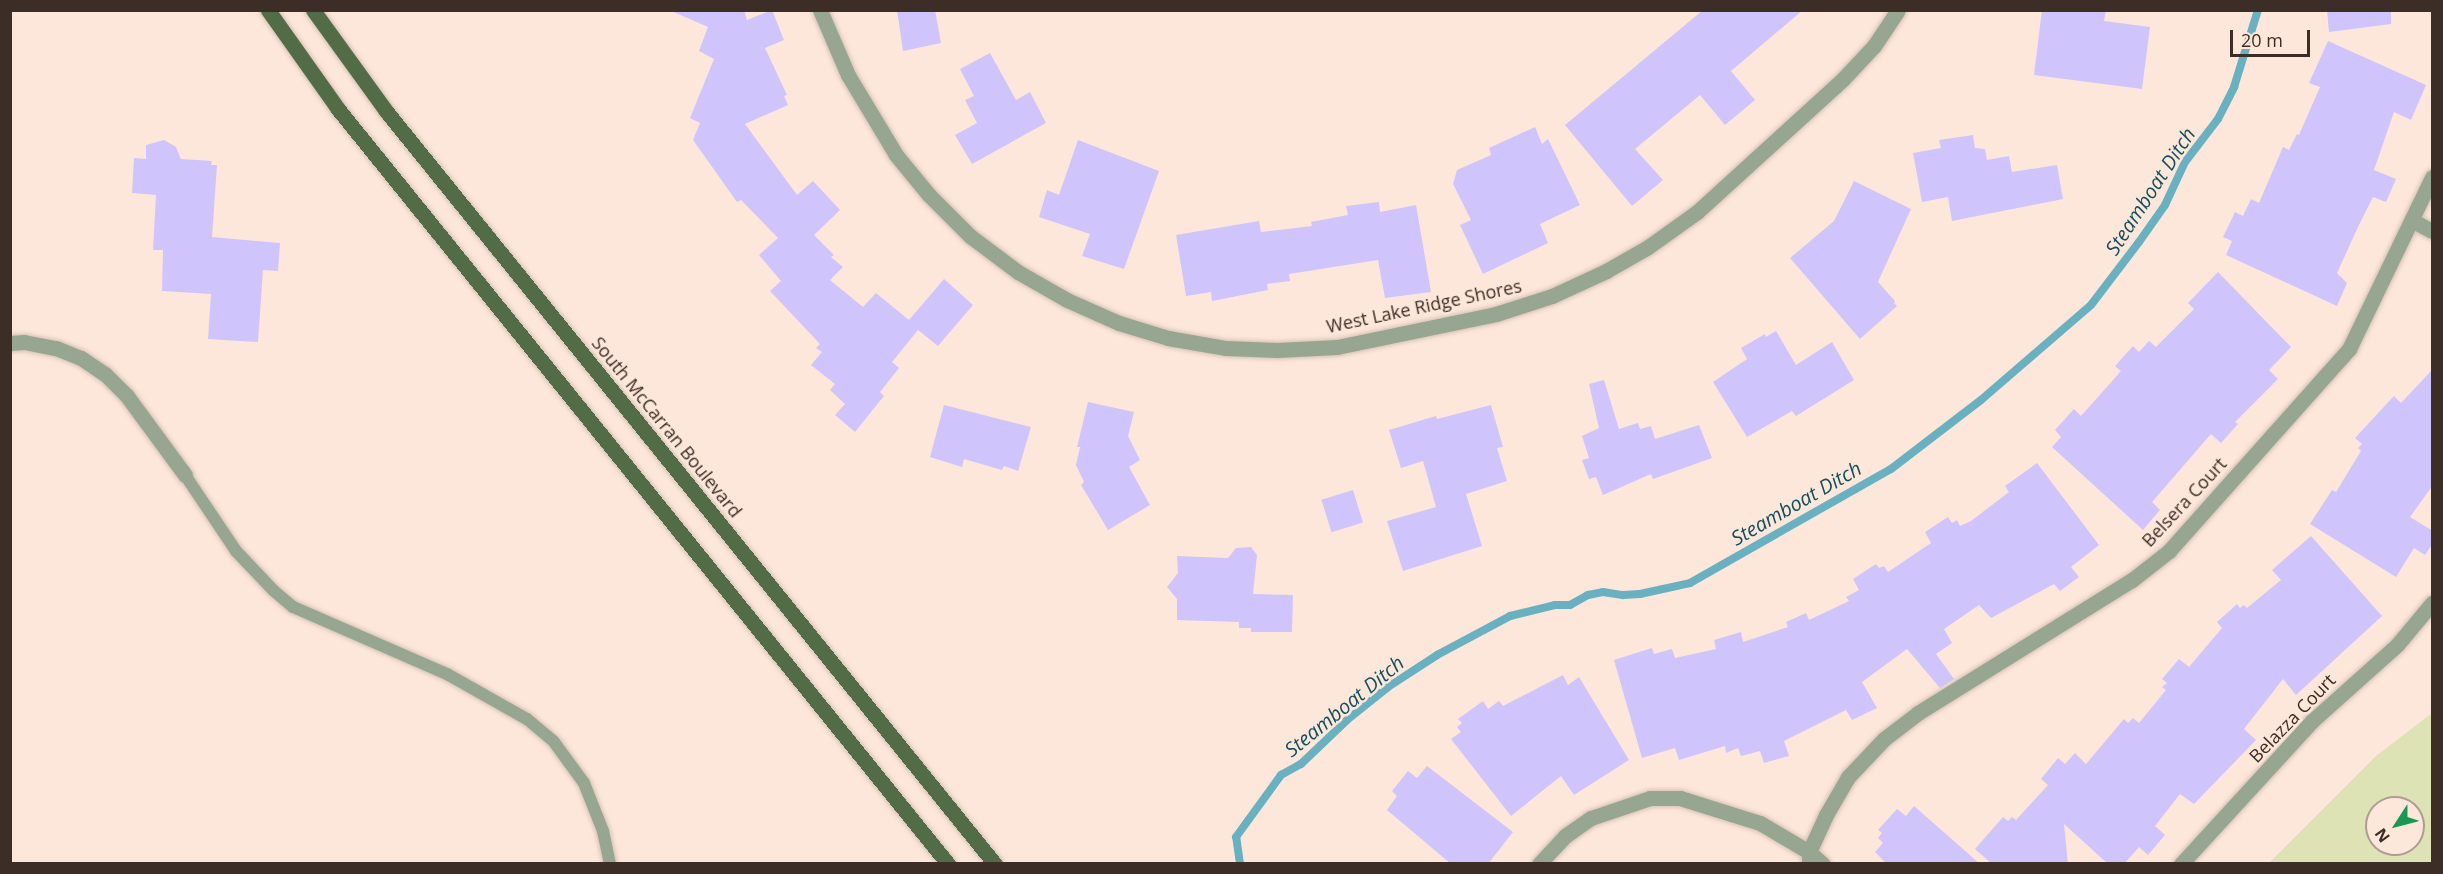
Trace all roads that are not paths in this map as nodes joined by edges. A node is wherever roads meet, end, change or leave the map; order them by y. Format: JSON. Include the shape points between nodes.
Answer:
{"nodes":[{"id":1,"x":268,"y":10,"type":"edge"},
{"id":2,"x":313,"y":10,"type":"edge"},
{"id":3,"x":820,"y":10,"type":"edge"},
{"id":4,"x":1898,"y":10,"type":"edge"},
{"id":5,"x":2433,"y":177,"type":"edge"},
{"id":6,"x":2413,"y":221,"type":"junction"},
{"id":7,"x":2433,"y":231,"type":"edge"},
{"id":8,"x":10,"y":343,"type":"edge"},
{"id":9,"x":185,"y":475,"type":"joint"},
{"id":10,"x":2433,"y":603,"type":"edge"},
{"id":11,"x":1809,"y":858,"type":"edge"},
{"id":12,"x":610,"y":864,"type":"edge"},
{"id":13,"x":948,"y":864,"type":"edge"},
{"id":14,"x":995,"y":864,"type":"edge"},
{"id":15,"x":1539,"y":864,"type":"edge"},
{"id":16,"x":1797,"y":864,"type":"edge"},
{"id":17,"x":1823,"y":864,"type":"edge"},
{"id":18,"x":2181,"y":864,"type":"edge"}],
"edges":[{"from":1,"to":13,"type":"main road","via":[[352,127]]},
{"from":2,"to":14,"type":"main road","name":"South McCarran Boulevard","via":[[386,111]]},
{"from":3,"to":4,"type":"street","name":"West Lake Ridge Shores","via":[[849,75],[896,155],[970,236],[1018,272],[1119,323],[1168,338],[1276,351],[1337,347],[1496,314],[1552,296],[1606,271],[1697,212],[1843,79],[1874,46]]},
{"from":5,"to":6,"type":"street","name":"Belsera Court"},
{"from":6,"to":7,"type":"street"},
{"from":6,"to":11,"type":"street","name":"Belsera Court","via":[[2349,349],[2169,551],[2132,580],[1918,713],[1884,740],[1848,777],[1826,815]]},
{"from":8,"to":9,"type":"street","via":[[56,348],[105,374],[127,396]]},
{"from":9,"to":12,"type":"lane","via":[[236,551],[293,607],[447,674],[527,719],[554,741],[584,783],[603,831]]},
{"from":10,"to":18,"type":"street","name":"Belazza Court","via":[[2397,645],[2312,721]]},
{"from":11,"to":15,"type":"street","via":[[1760,823],[1680,798],[1650,798],[1591,818],[1565,836]]},
{"from":11,"to":16,"type":"street","name":"Belsera Court"},
{"from":11,"to":17,"type":"street"}]}
